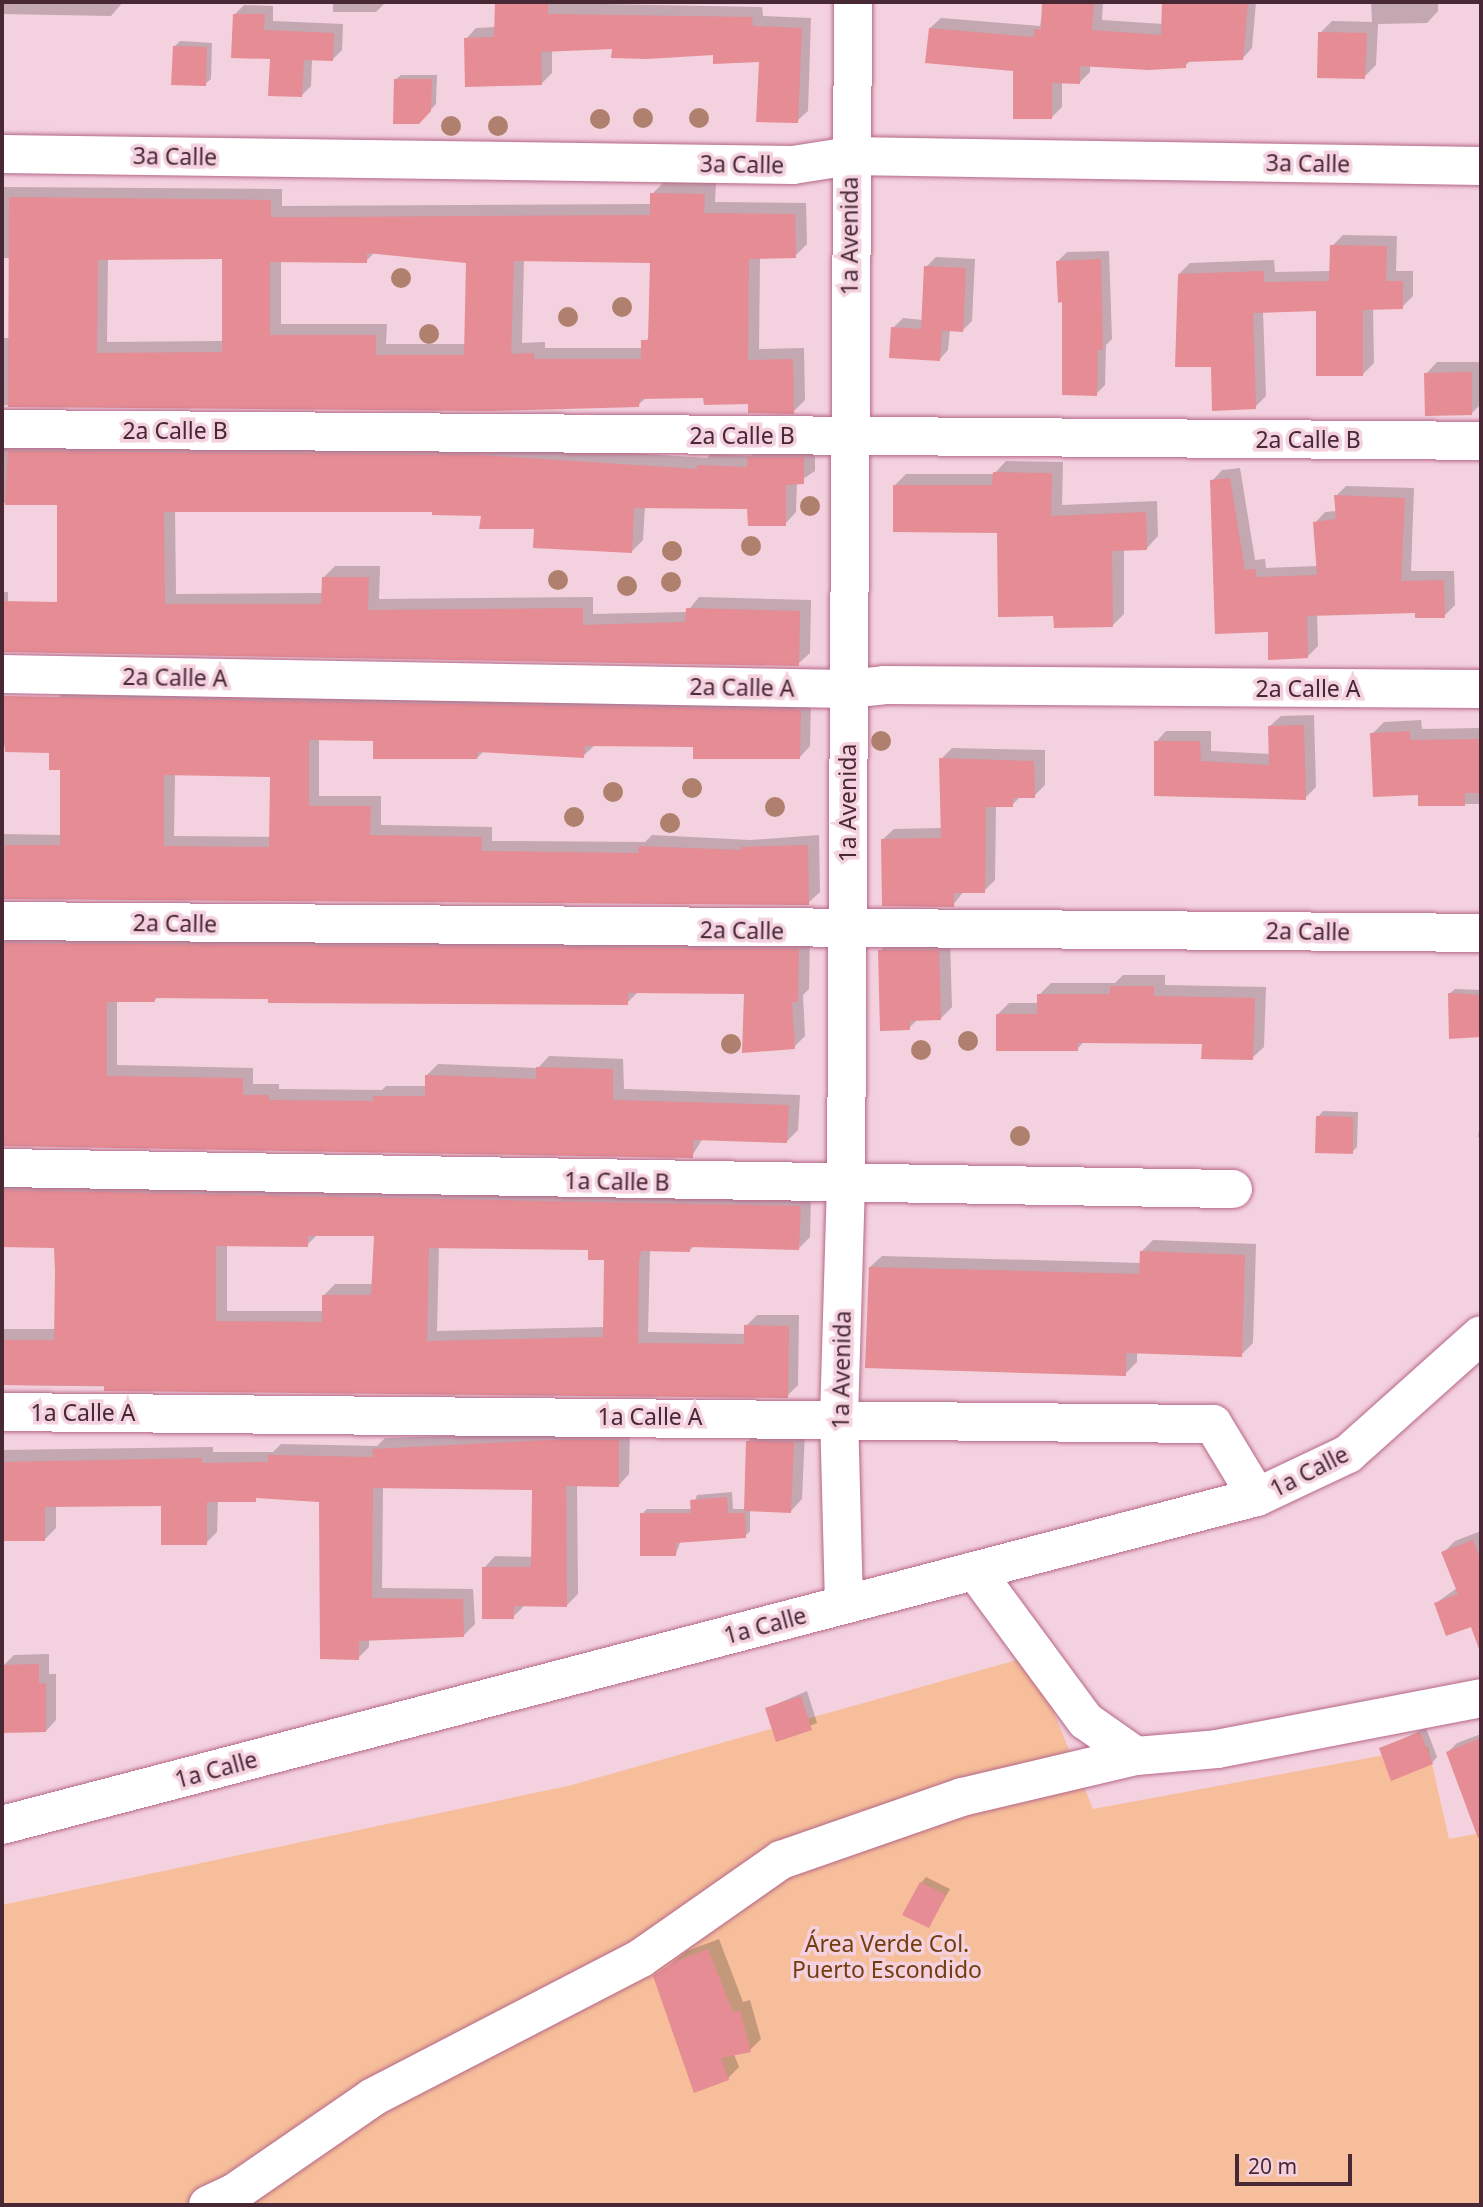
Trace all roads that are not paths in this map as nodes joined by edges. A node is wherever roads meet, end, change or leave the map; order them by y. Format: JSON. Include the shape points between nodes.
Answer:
{"nodes":[{"id":1,"x":853,"y":2,"type":"edge"},
{"id":2,"x":2,"y":154,"type":"edge"},
{"id":3,"x":849,"y":156,"type":"junction"},
{"id":4,"x":1481,"y":166,"type":"edge"},
{"id":5,"x":2,"y":429,"type":"edge"},
{"id":6,"x":849,"y":436,"type":"junction"},
{"id":7,"x":1481,"y":441,"type":"edge"},
{"id":8,"x":2,"y":674,"type":"edge"},
{"id":9,"x":848,"y":689,"type":"junction"},
{"id":10,"x":1481,"y":689,"type":"edge"},
{"id":11,"x":2,"y":921,"type":"edge"},
{"id":12,"x":846,"y":931,"type":"junction"},
{"id":13,"x":1481,"y":933,"type":"edge"},
{"id":14,"x":2,"y":1168,"type":"edge"},
{"id":15,"x":846,"y":1185,"type":"junction"},
{"id":16,"x":1233,"y":1189,"type":"dead end"},
{"id":17,"x":1481,"y":1335,"type":"edge"},
{"id":18,"x":2,"y":1412,"type":"edge"},
{"id":19,"x":839,"y":1418,"type":"junction"},
{"id":20,"x":1257,"y":1497,"type":"junction"},
{"id":21,"x":976,"y":1572,"type":"junction"},
{"id":22,"x":844,"y":1604,"type":"junction"},
{"id":23,"x":1481,"y":1699,"type":"edge"},
{"id":24,"x":1136,"y":1756,"type":"junction"},
{"id":25,"x":2,"y":1825,"type":"edge"},
{"id":26,"x":208,"y":2205,"type":"edge"}],
"edges":[{"from":1,"to":3,"type":"street","name":"1a Avenida"},
{"from":2,"to":3,"type":"street","name":"3a Calle","via":[[793,164]]},
{"from":3,"to":4,"type":"street","name":"3a Calle"},
{"from":3,"to":6,"type":"street","name":"1a Avenida"},
{"from":5,"to":6,"type":"street","name":"2a Calle B"},
{"from":6,"to":7,"type":"street","name":"2a Calle B"},
{"from":6,"to":9,"type":"street","name":"1a Avenida"},
{"from":8,"to":9,"type":"street","name":"2a Calle A"},
{"from":9,"to":10,"type":"street","name":"2a Calle A","via":[[884,685]]},
{"from":9,"to":12,"type":"street","name":"1a Avenida"},
{"from":11,"to":12,"type":"street","name":"2a Calle"},
{"from":12,"to":13,"type":"street","name":"2a Calle","via":[[879,925]]},
{"from":12,"to":15,"type":"street","name":"1a Avenida"},
{"from":14,"to":15,"type":"street","name":"1a Calle B"},
{"from":15,"to":16,"type":"street","name":"1a Calle B"},
{"from":15,"to":19,"type":"street","name":"1a Avenida"},
{"from":17,"to":20,"type":"street","name":"1a Calle","via":[[1348,1454]]},
{"from":18,"to":19,"type":"street","name":"1a Calle A"},
{"from":19,"to":20,"type":"street","name":"1a Calle A","via":[[1213,1424]]},
{"from":19,"to":22,"type":"street","name":"1a Avenida"},
{"from":20,"to":21,"type":"street","name":"1a Calle"},
{"from":21,"to":22,"type":"street","name":"1a Calle"},
{"from":21,"to":24,"type":"street","via":[[1086,1721]]},
{"from":22,"to":25,"type":"street","name":"1a Calle"},
{"from":23,"to":24,"type":"street","via":[[1217,1749]]},
{"from":24,"to":26,"type":"street","via":[[962,1797],[781,1860],[640,1958],[373,2097],[234,2193]]}]}
